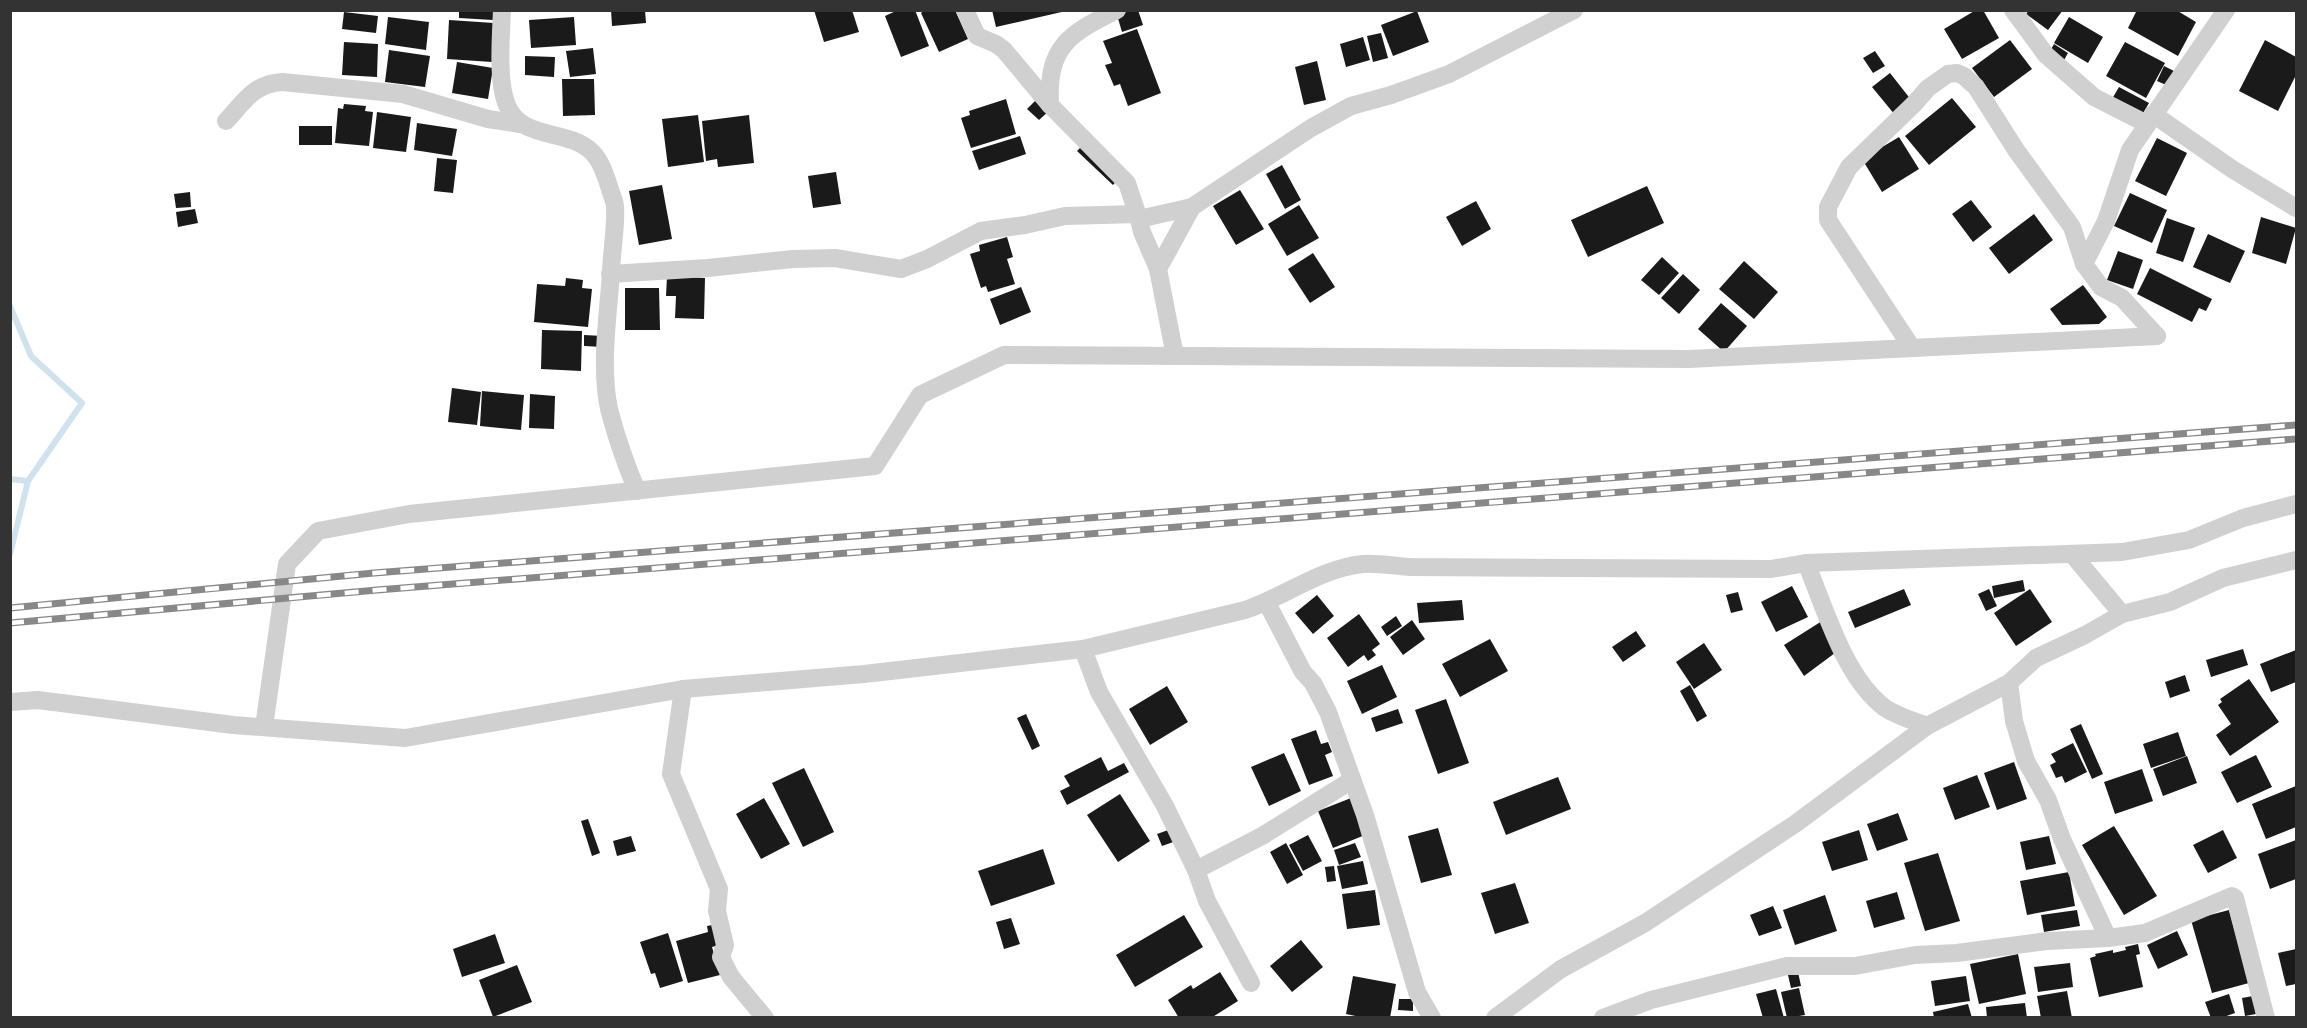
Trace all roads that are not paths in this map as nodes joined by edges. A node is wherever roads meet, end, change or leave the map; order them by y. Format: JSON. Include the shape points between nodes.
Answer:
{"nodes":[{"id":1,"x":502,"y":10,"type":"edge"},
{"id":2,"x":965,"y":10,"type":"edge"},
{"id":3,"x":1117,"y":10,"type":"edge"},
{"id":4,"x":1574,"y":10,"type":"edge"},
{"id":5,"x":2013,"y":10,"type":"edge"},
{"id":6,"x":2226,"y":10,"type":"edge"},
{"id":7,"x":1050,"y":105,"type":"junction"},
{"id":8,"x":2150,"y":119,"type":"junction"},
{"id":9,"x":226,"y":122,"type":"dead end"},
{"id":10,"x":520,"y":124,"type":"junction"},
{"id":11,"x":1192,"y":207,"type":"junction"},
{"id":12,"x":2296,"y":208,"type":"edge"},
{"id":13,"x":1139,"y":216,"type":"junction"},
{"id":14,"x":2084,"y":264,"type":"junction"},
{"id":15,"x":1158,"y":269,"type":"junction"},
{"id":16,"x":610,"y":274,"type":"junction"},
{"id":17,"x":1912,"y":348,"type":"junction"},
{"id":18,"x":1175,"y":356,"type":"junction"},
{"id":19,"x":637,"y":491,"type":"junction"},
{"id":20,"x":2296,"y":504,"type":"edge"},
{"id":21,"x":2072,"y":554,"type":"junction"},
{"id":22,"x":2296,"y":560,"type":"edge"},
{"id":23,"x":1806,"y":564,"type":"junction"},
{"id":24,"x":1267,"y":603,"type":"junction"},
{"id":25,"x":2122,"y":614,"type":"junction"},
{"id":26,"x":1083,"y":649,"type":"junction"},
{"id":27,"x":2008,"y":682,"type":"junction"},
{"id":28,"x":683,"y":689,"type":"junction"},
{"id":29,"x":10,"y":702,"type":"edge"},
{"id":30,"x":1927,"y":726,"type":"junction"},
{"id":31,"x":264,"y":727,"type":"junction"},
{"id":32,"x":1352,"y":780,"type":"junction"},
{"id":33,"x":1196,"y":870,"type":"junction"},
{"id":34,"x":2108,"y":938,"type":"junction"},
{"id":35,"x":1251,"y":983,"type":"dead end"},
{"id":36,"x":765,"y":1017,"type":"edge"},
{"id":37,"x":1432,"y":1017,"type":"edge"},
{"id":38,"x":1495,"y":1017,"type":"edge"},
{"id":39,"x":1603,"y":1017,"type":"edge"},
{"id":40,"x":2266,"y":1017,"type":"edge"}],
"edges":[{"from":1,"to":10,"type":"street","via":[[502,78],[507,106]]},
{"from":2,"to":7,"type":"street","via":[[977,36],[1004,50]]},
{"from":3,"to":7,"type":"street","via":[[1088,24],[1065,42],[1049,80]]},
{"from":4,"to":11,"type":"street","via":[[1449,74],[1351,106]]},
{"from":5,"to":8,"type":"street","via":[[2046,55],[2094,97]]},
{"from":6,"to":8,"type":"street"},
{"from":7,"to":13,"type":"street","via":[[1127,183]]},
{"from":8,"to":12,"type":"street"},
{"from":8,"to":14,"type":"street","via":[[2130,150],[2106,221]]},
{"from":9,"to":10,"type":"street","via":[[253,92],[266,83],[282,82],[403,94],[488,119]]},
{"from":10,"to":16,"type":"street","via":[[546,135],[574,140],[598,158],[615,204]]},
{"from":11,"to":13,"type":"street"},
{"from":11,"to":15,"type":"street"},
{"from":13,"to":15,"type":"street"},
{"from":13,"to":16,"type":"street","via":[[1065,216],[981,231],[901,268],[836,258]]},
{"from":14,"to":17,"type":"street","via":[[2101,287],[2122,298],[2157,336]]},
{"from":14,"to":17,"type":"street","via":[[2072,227],[1976,87],[1964,76],[1948,74],[1928,88],[1849,167],[1828,207],[1828,220]]},
{"from":15,"to":18,"type":"street"},
{"from":16,"to":19,"type":"street","via":[[606,368],[609,408]]},
{"from":17,"to":18,"type":"street","via":[[1689,359]]},
{"from":18,"to":19,"type":"street","via":[[1004,355],[920,395],[875,466]]},
{"from":19,"to":31,"type":"street","via":[[409,514],[318,531],[287,564]]},
{"from":20,"to":21,"type":"street","via":[[2243,518],[2189,540],[2122,552]]},
{"from":21,"to":23,"type":"street"},
{"from":21,"to":25,"type":"street"},
{"from":22,"to":25,"type":"street","via":[[2223,578],[2170,602]]},
{"from":23,"to":24,"type":"street","via":[[1771,569],[1363,564],[1316,577]]},
{"from":23,"to":30,"type":"street","via":[[1852,672],[1886,709]]},
{"from":24,"to":26,"type":"street"},
{"from":24,"to":32,"type":"street","via":[[1328,712]]},
{"from":25,"to":27,"type":"street","via":[[2036,658]]},
{"from":26,"to":28,"type":"street","via":[[864,674]]},
{"from":26,"to":33,"type":"street","via":[[1103,700],[1160,796]]},
{"from":27,"to":30,"type":"street"},
{"from":27,"to":34,"type":"street","via":[[2026,761],[2048,800],[2061,839]]},
{"from":28,"to":31,"type":"street","via":[[405,738]]},
{"from":28,"to":36,"type":"street","via":[[671,774],[719,889],[717,911],[725,945],[722,957],[730,977]]},
{"from":29,"to":31,"type":"street","via":[[38,700]]},
{"from":30,"to":38,"type":"street","via":[[1795,824],[1645,923],[1561,969]]},
{"from":32,"to":33,"type":"street","via":[[1262,836]]},
{"from":32,"to":37,"type":"street","via":[[1417,992]]},
{"from":33,"to":35,"type":"street","via":[[1207,901]]},
{"from":34,"to":39,"type":"street","via":[[1915,955],[1855,966],[1787,966],[1651,1000]]},
{"from":34,"to":40,"type":"street","via":[[2145,933],[2235,897]]}]}
